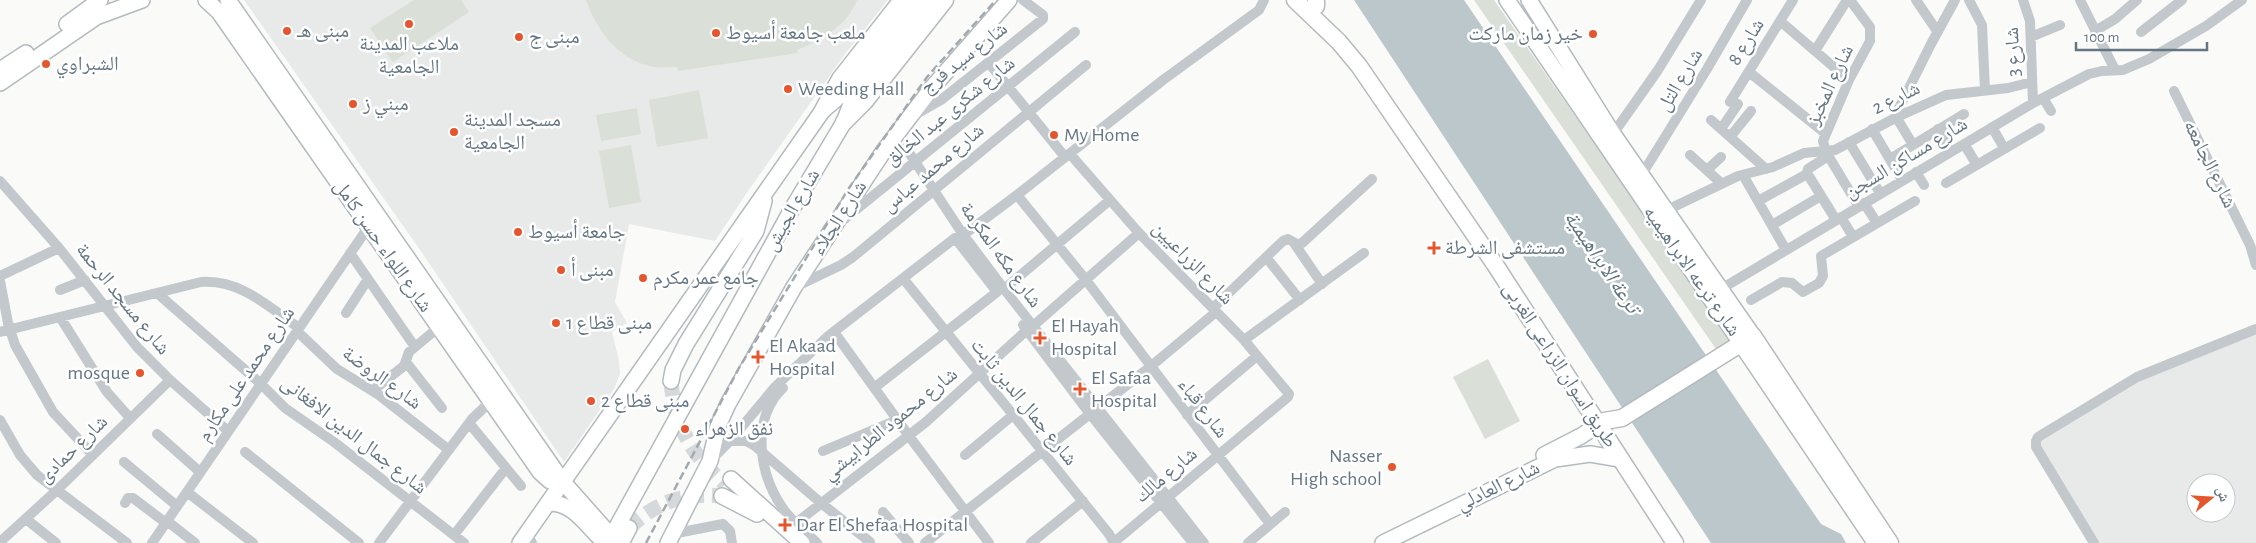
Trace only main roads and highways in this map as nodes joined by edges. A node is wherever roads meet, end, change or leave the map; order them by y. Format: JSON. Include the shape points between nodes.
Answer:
{"nodes":[{"id":1,"x":138,"y":0,"type":"edge"},
{"id":2,"x":206,"y":0,"type":"edge"},
{"id":3,"x":228,"y":0,"type":"edge"},
{"id":4,"x":902,"y":0,"type":"edge"},
{"id":5,"x":916,"y":0,"type":"edge"},
{"id":6,"x":930,"y":0,"type":"edge"},
{"id":7,"x":945,"y":0,"type":"edge"},
{"id":8,"x":1010,"y":0,"type":"edge"},
{"id":9,"x":1295,"y":0,"type":"edge"},
{"id":10,"x":1507,"y":0,"type":"edge"},
{"id":11,"x":1528,"y":0,"type":"edge"},
{"id":12,"x":1314,"y":2,"type":"edge"},
{"id":13,"x":103,"y":4,"type":"edge"},
{"id":14,"x":0,"y":70,"type":"edge"},
{"id":15,"x":0,"y":82,"type":"edge"},
{"id":16,"x":859,"y":83,"type":"junction"},
{"id":17,"x":823,"y":110,"type":"junction"},
{"id":18,"x":844,"y":122,"type":"junction"},
{"id":19,"x":351,"y":187,"type":"junction"},
{"id":20,"x":765,"y":195,"type":"junction"},
{"id":21,"x":792,"y":209,"type":"junction"},
{"id":22,"x":1680,"y":245,"type":"junction"},
{"id":23,"x":406,"y":267,"type":"junction"},
{"id":24,"x":1740,"y":343,"type":"junction"},
{"id":25,"x":1559,"y":358,"type":"junction"},
{"id":26,"x":1622,"y":418,"type":"junction"},
{"id":27,"x":1601,"y":423,"type":"junction"},
{"id":28,"x":1613,"y":436,"type":"junction"},
{"id":29,"x":1620,"y":459,"type":"junction"},
{"id":30,"x":563,"y":482,"type":"junction"},
{"id":31,"x":726,"y":486,"type":"tunnel mouth"},
{"id":32,"x":549,"y":503,"type":"junction"},
{"id":33,"x":764,"y":514,"type":"junction"},
{"id":34,"x":629,"y":528,"type":"tunnel mouth"},
{"id":35,"x":670,"y":538,"type":"edge"},
{"id":36,"x":526,"y":540,"type":"edge"},
{"id":37,"x":612,"y":541,"type":"edge"},
{"id":38,"x":1392,"y":541,"type":"edge"},
{"id":39,"x":790,"y":543,"type":"edge"},
{"id":40,"x":802,"y":543,"type":"edge"},
{"id":41,"x":1373,"y":543,"type":"edge"},
{"id":42,"x":1674,"y":543,"type":"edge"},
{"id":43,"x":1683,"y":543,"type":"edge"},
{"id":44,"x":1876,"y":543,"type":"edge"},
{"id":45,"x":1890,"y":543,"type":"edge"}],
"edges":[{"from":1,"to":13,"type":"main road"},
{"from":2,"to":19,"type":"main road","name":"شارع اللواء حسن كامل","via":[[219,12]]},
{"from":3,"to":19,"type":"main road","name":"شارع اللواء حسن كامل"},
{"from":4,"to":17,"type":"main road","name":"شارع الجيش","via":[[840,79]]},
{"from":5,"to":16,"type":"main road"},
{"from":6,"to":16,"type":"main road"},
{"from":7,"to":18,"type":"main road","name":"شارع الجيش","via":[[871,95]]},
{"from":8,"to":35,"type":"main road","name":"شارع الجلاء","via":[[904,121],[825,237],[722,415],[710,461]]},
{"from":9,"to":25,"type":"main road","name":"طريق اسوان الزراعى الغربى","via":[[1359,66]]},
{"from":10,"to":22,"type":"main road","name":"شارع ترعه الابراهيميه"},
{"from":11,"to":22,"type":"main road","name":"شارع ترعه الابراهيميه","via":[[1665,211]]},
{"from":12,"to":25,"type":"main road","name":"طريق اسوان الزراعى الغربى","via":[[1360,54]]},
{"from":13,"to":14,"type":"main road"},
{"from":13,"to":15,"type":"main road","via":[[96,18]]},
{"from":16,"to":17,"type":"main road"},
{"from":16,"to":18,"type":"main road"},
{"from":17,"to":20,"type":"main road","name":"شارع الجيش"},
{"from":18,"to":21,"type":"main road","name":"شارع الجيش"},
{"from":19,"to":23,"type":"main road","name":"شارع اللواء حسن كامل"},
{"from":19,"to":23,"type":"main road","name":"شارع اللواء حسن كامل","via":[[369,226]]},
{"from":20,"to":21,"type":"main road","via":[[756,232],[686,344],[673,370],[676,379],[773,222]]},
{"from":20,"to":30,"type":"main road","name":"شارع الجيش"},
{"from":21,"to":37,"type":"main road","name":"شارع الجيش"},
{"from":22,"to":24,"type":"main road","name":"شارع ترعه الابراهيميه"},
{"from":22,"to":24,"type":"main road","name":"شارع ترعه الابراهيميه","via":[[1721,290]]},
{"from":23,"to":30,"type":"main road","name":"شارع اللواء حسن كامل"},
{"from":23,"to":30,"type":"main road","name":"شارع اللواء حسن كامل","via":[[439,327],[543,476],[550,481]]},
{"from":24,"to":26,"type":"main road"},
{"from":24,"to":44,"type":"main road","name":"شارع ترعه الابراهيميه"},
{"from":24,"to":45,"type":"main road","name":"شارع ترعه الابراهيميه"},
{"from":25,"to":27,"type":"main road","name":"طريق اسوان الزراعى الغربى"},
{"from":26,"to":27,"type":"main road"},
{"from":26,"to":28,"type":"main road"},
{"from":27,"to":28,"type":"main road","name":"طريق اسوان الزراعى الغربى"},
{"from":27,"to":29,"type":"main road","name":"طريق اسوان الزراعى الغربى"},
{"from":27,"to":41,"type":"main road","name":"شارع العادلي"},
{"from":28,"to":43,"type":"main road","name":"طريق اسوان الزراعى الغربى"},
{"from":29,"to":38,"type":"main road","name":"شارع العادلي","via":[[1590,454],[1555,459]]},
{"from":29,"to":42,"type":"main road","name":"طريق اسوان الزراعى الغربى"},
{"from":30,"to":32,"type":"main road","name":"شارع الجيش"},
{"from":30,"to":37,"type":"main road","name":"شارع اللواء حسن كامل"},
{"from":31,"to":33,"type":"main road"},
{"from":32,"to":36,"type":"main road","name":"شارع الجيش"},
{"from":32,"to":37,"type":"main road","via":[[559,503],[571,509]]},
{"from":33,"to":39,"type":"main road"},
{"from":33,"to":40,"type":"main road"},
{"from":34,"to":37,"type":"main road"}]}
